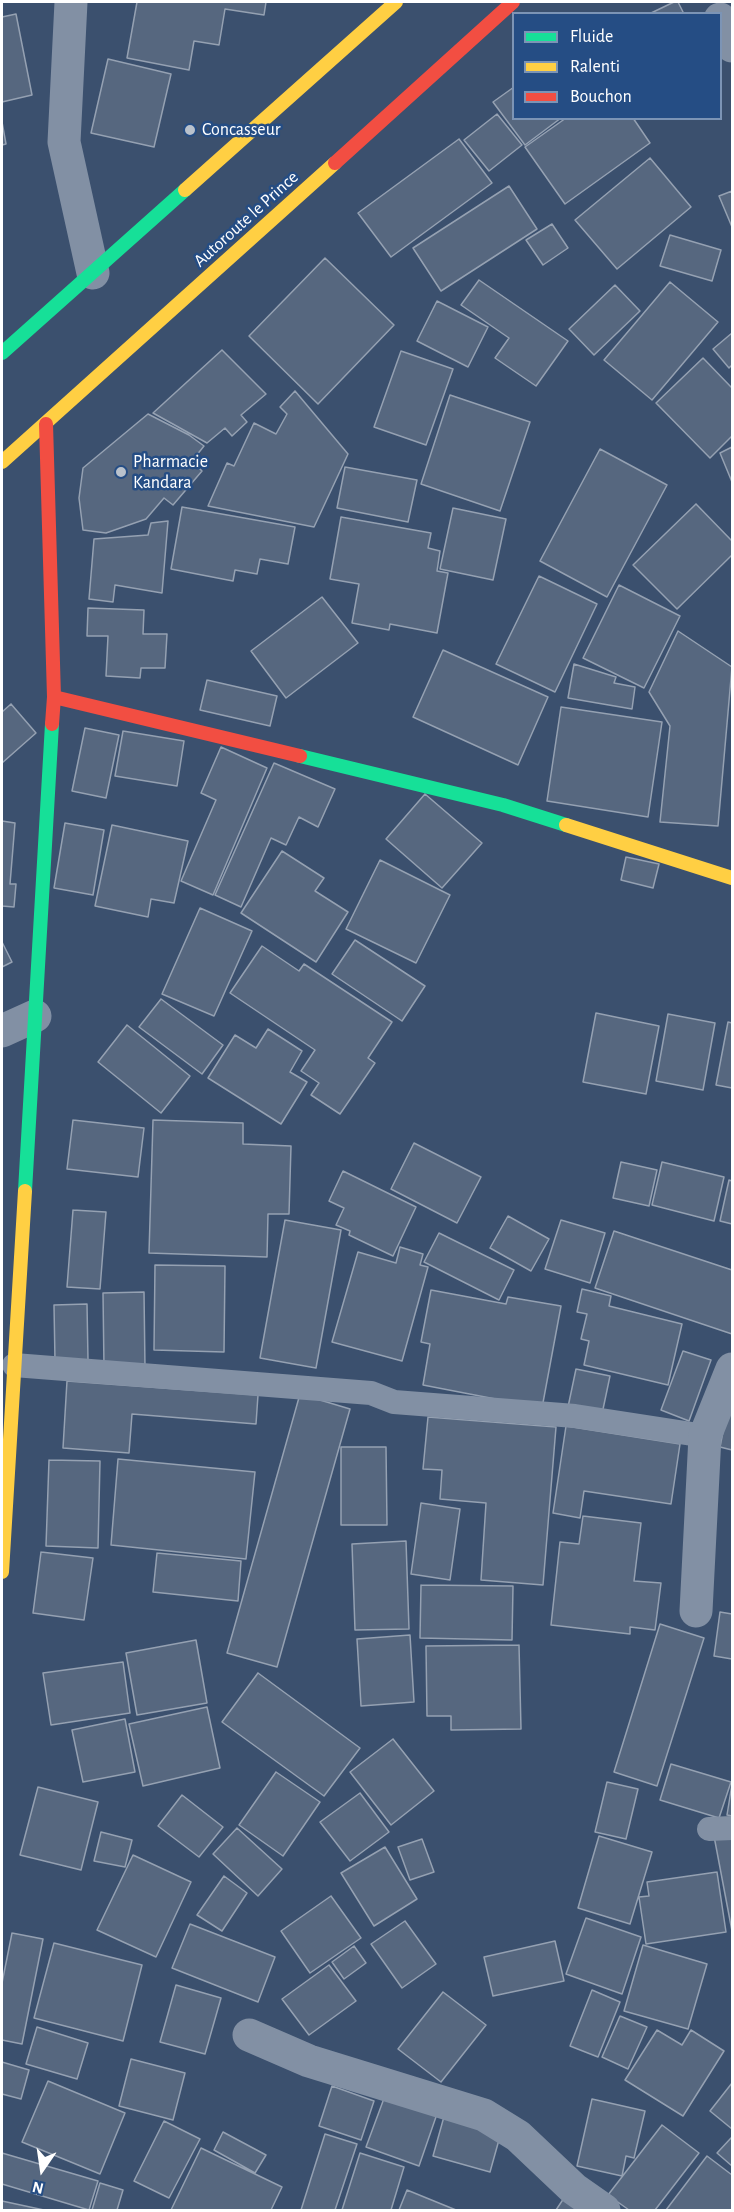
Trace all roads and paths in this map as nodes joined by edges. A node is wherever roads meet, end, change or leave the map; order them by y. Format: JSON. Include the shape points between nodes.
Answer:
{"nodes":[{"id":1,"x":71,"y":2,"type":"edge"},
{"id":2,"x":396,"y":2,"type":"edge"},
{"id":3,"x":513,"y":2,"type":"edge"},
{"id":4,"x":722,"y":24,"type":"edge"},
{"id":5,"x":732,"y":46,"type":"edge"},
{"id":6,"x":93,"y":273,"type":"junction"},
{"id":7,"x":2,"y":353,"type":"edge"},
{"id":8,"x":46,"y":424,"type":"junction"},
{"id":9,"x":2,"y":462,"type":"edge"},
{"id":10,"x":54,"y":698,"type":"junction"},
{"id":11,"x":732,"y":878,"type":"edge"},
{"id":12,"x":35,"y":1016,"type":"junction"},
{"id":13,"x":2,"y":1031,"type":"edge"},
{"id":14,"x":14,"y":1365,"type":"junction"},
{"id":15,"x":732,"y":1369,"type":"edge"},
{"id":16,"x":705,"y":1436,"type":"junction"},
{"id":17,"x":5,"y":1450,"type":"edge"},
{"id":18,"x":2,"y":1572,"type":"edge"},
{"id":19,"x":696,"y":1611,"type":"dead end"},
{"id":20,"x":249,"y":2035,"type":"dead end"},
{"id":21,"x":604,"y":2211,"type":"edge"}],
"edges":[{"from":1,"to":6,"type":"street","via":[[64,142]]},
{"from":2,"to":6,"type":"street"},
{"from":3,"to":8,"type":"street","name":"Autoroute le Prince"},
{"from":4,"to":5,"type":"street"},
{"from":6,"to":7,"type":"street"},
{"from":8,"to":9,"type":"street","name":"Autoroute le Prince"},
{"from":8,"to":10,"type":"street"},
{"from":10,"to":11,"type":"street","via":[[503,804]]},
{"from":10,"to":12,"type":"street"},
{"from":12,"to":13,"type":"street"},
{"from":12,"to":14,"type":"street"},
{"from":14,"to":16,"type":"lane","via":[[371,1393],[394,1402],[575,1416]]},
{"from":14,"to":17,"type":"street"},
{"from":15,"to":16,"type":"street"},
{"from":16,"to":19,"type":"street"},
{"from":17,"to":18,"type":"street"},
{"from":20,"to":21,"type":"street","via":[[309,2061],[484,2115],[518,2136],[574,2189]]}]}
